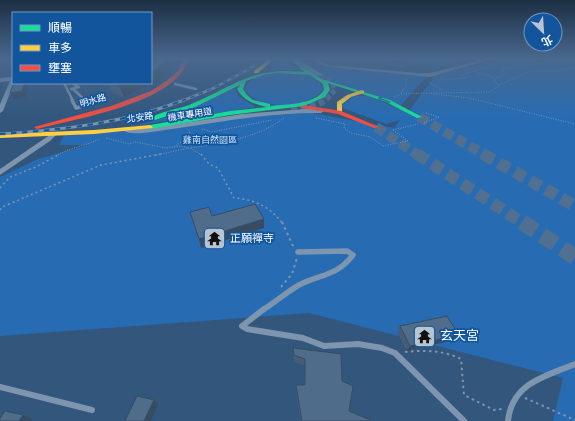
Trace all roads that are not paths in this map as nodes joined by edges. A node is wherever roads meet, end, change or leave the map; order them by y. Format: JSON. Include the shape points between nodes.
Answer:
{"nodes":[{"id":1,"x":320,"y":77,"type":"edge"},
{"id":2,"x":173,"y":78,"type":"edge"},
{"id":3,"x":182,"y":78,"type":"edge"},
{"id":4,"x":246,"y":78,"type":"edge"},
{"id":5,"x":251,"y":78,"type":"edge"},
{"id":6,"x":322,"y":78,"type":"edge"},
{"id":7,"x":12,"y":79,"type":"edge"},
{"id":8,"x":0,"y":80,"type":"edge"},
{"id":9,"x":12,"y":81,"type":"edge"},
{"id":10,"x":244,"y":81,"type":"junction"},
{"id":11,"x":65,"y":84,"type":"edge"},
{"id":12,"x":74,"y":84,"type":"edge"},
{"id":13,"x":175,"y":84,"type":"junction"},
{"id":14,"x":73,"y":89,"type":"junction"},
{"id":15,"x":196,"y":89,"type":"dead end"},
{"id":16,"x":68,"y":90,"type":"junction"},
{"id":17,"x":223,"y":91,"type":"junction"},
{"id":18,"x":362,"y":92,"type":"junction"},
{"id":19,"x":289,"y":107,"type":"junction"},
{"id":20,"x":0,"y":111,"type":"edge"},
{"id":21,"x":339,"y":112,"type":"junction"},
{"id":22,"x":420,"y":113,"type":"tunnel mouth"},
{"id":23,"x":235,"y":116,"type":"junction"},
{"id":24,"x":37,"y":127,"type":"junction"},
{"id":25,"x":376,"y":127,"type":"tunnel mouth"},
{"id":26,"x":0,"y":129,"type":"edge"},
{"id":27,"x":124,"y":130,"type":"junction"},
{"id":28,"x":57,"y":131,"type":"junction"},
{"id":29,"x":0,"y":136,"type":"edge"},
{"id":30,"x":0,"y":173,"type":"edge"},
{"id":31,"x":298,"y":252,"type":"road end"},
{"id":32,"x":575,"y":364,"type":"edge"},
{"id":33,"x":0,"y":387,"type":"edge"},
{"id":34,"x":92,"y":410,"type":"dead end"},
{"id":35,"x":464,"y":421,"type":"edge"},
{"id":36,"x":508,"y":421,"type":"edge"}],
"edges":[{"from":1,"to":19,"type":"main road","name":"北安路","via":[[327,85],[324,96]]},
{"from":2,"to":24,"type":"main road","name":"明水路","via":[[136,98]]},
{"from":3,"to":13,"type":"main road","name":"明水路"},
{"from":4,"to":17,"type":"main road"},
{"from":5,"to":10,"type":"main road","name":"北安路"},
{"from":6,"to":18,"type":"main road"},
{"from":7,"to":8,"type":"street"},
{"from":9,"to":20,"type":"street"},
{"from":10,"to":17,"type":"main road","name":"北安路"},
{"from":10,"to":19,"type":"main road","name":"北安路","via":[[240,89],[246,98],[260,104]]},
{"from":11,"to":16,"type":"lane"},
{"from":12,"to":14,"type":"lane","via":[[79,87]]},
{"from":13,"to":15,"type":"lane"},
{"from":13,"to":28,"type":"main road","name":"明水路","via":[[134,104]]},
{"from":14,"to":16,"type":"lane"},
{"from":14,"to":16,"type":"lane","via":[[90,104],[76,108]]},
{"from":17,"to":28,"type":"main road","name":"北安路","via":[[198,104],[156,118]]},
{"from":18,"to":21,"type":"main road","via":[[349,96],[339,104]]},
{"from":22,"to":18,"type":"main road","one_way":true},
{"from":19,"to":21,"type":"main road"},
{"from":19,"to":23,"type":"street","name":"機車專用道"},
{"from":19,"to":27,"type":"main road","name":"北安路"},
{"from":21,"to":23,"type":"street","name":"機車專用道","via":[[297,111]]},
{"from":21,"to":25,"type":"main road"},
{"from":23,"to":27,"type":"street","name":"機車專用道","via":[[157,129]]},
{"from":24,"to":26,"type":"main road","name":"北安路"},
{"from":24,"to":28,"type":"main road","name":"北安路"},
{"from":27,"to":28,"type":"main road","name":"北安路"},
{"from":28,"to":29,"type":"main road","name":"北安路"},
{"from":28,"to":30,"type":"street"},
{"from":31,"to":35,"type":"lane","via":[[347,251],[352,256],[342,270],[302,284],[242,326],[247,330],[304,338],[324,346],[358,344],[395,353]]},
{"from":32,"to":36,"type":"lane","via":[[525,386],[516,394],[508,409]]},
{"from":33,"to":34,"type":"lane"}]}
